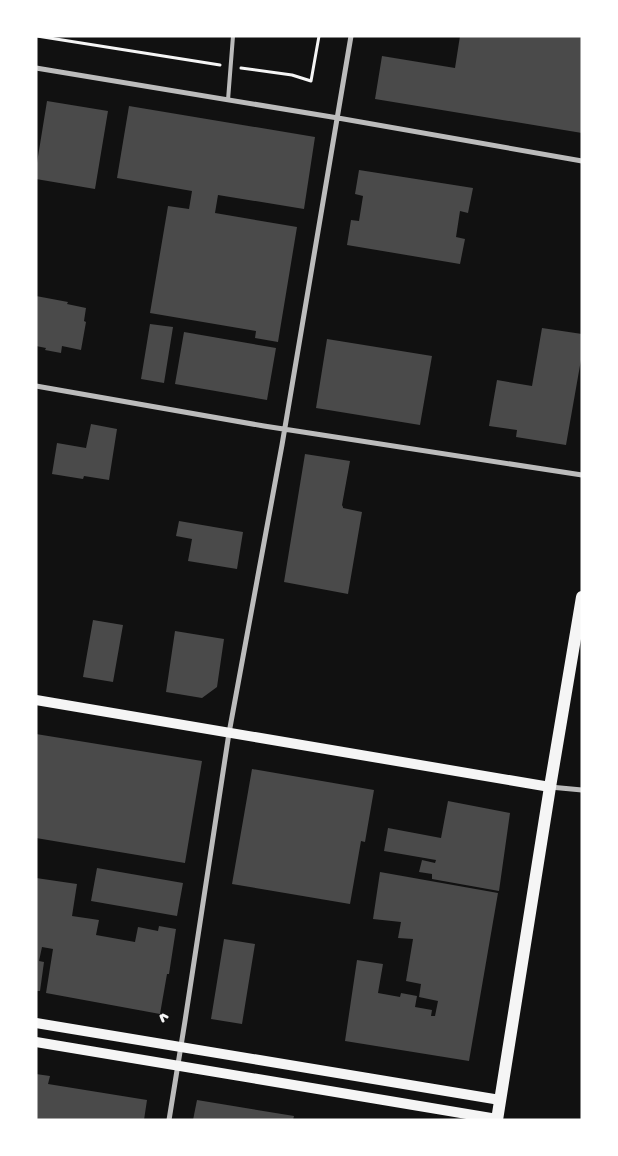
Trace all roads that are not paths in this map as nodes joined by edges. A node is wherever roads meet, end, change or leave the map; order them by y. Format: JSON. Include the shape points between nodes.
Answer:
{"nodes":[{"id":1,"x":233,"y":36,"type":"edge"},
{"id":2,"x":351,"y":36,"type":"edge"},
{"id":3,"x":36,"y":68,"type":"edge"},
{"id":4,"x":228,"y":100,"type":"junction"},
{"id":5,"x":338,"y":118,"type":"junction"},
{"id":6,"x":582,"y":161,"type":"edge"},
{"id":7,"x":36,"y":386,"type":"edge"},
{"id":8,"x":285,"y":429,"type":"junction"},
{"id":9,"x":582,"y":475,"type":"edge"},
{"id":10,"x":582,"y":597,"type":"edge"},
{"id":11,"x":36,"y":700,"type":"edge"},
{"id":12,"x":229,"y":733,"type":"junction"},
{"id":13,"x":550,"y":787,"type":"junction"},
{"id":14,"x":582,"y":790,"type":"edge"},
{"id":15,"x":36,"y":1023,"type":"edge"},
{"id":16,"x":36,"y":1042,"type":"edge"},
{"id":17,"x":181,"y":1047,"type":"junction"},
{"id":18,"x":177,"y":1066,"type":"junction"},
{"id":19,"x":500,"y":1100,"type":"junction"},
{"id":20,"x":169,"y":1120,"type":"edge"},
{"id":21,"x":497,"y":1120,"type":"edge"}],
"edges":[{"from":1,"to":4,"type":"lane"},
{"from":2,"to":5,"type":"street"},
{"from":3,"to":4,"type":"street"},
{"from":4,"to":5,"type":"street"},
{"from":5,"to":6,"type":"street"},
{"from":5,"to":8,"type":"street"},
{"from":7,"to":8,"type":"street"},
{"from":8,"to":9,"type":"street"},
{"from":8,"to":12,"type":"street"},
{"from":10,"to":13,"type":"main road"},
{"from":11,"to":12,"type":"main road"},
{"from":12,"to":13,"type":"main road"},
{"from":12,"to":17,"type":"street"},
{"from":13,"to":14,"type":"street"},
{"from":13,"to":19,"type":"main road"},
{"from":15,"to":17,"type":"main road"},
{"from":16,"to":18,"type":"main road"},
{"from":17,"to":18,"type":"street"},
{"from":17,"to":19,"type":"main road"},
{"from":18,"to":20,"type":"street"},
{"from":18,"to":21,"type":"main road"},
{"from":19,"to":21,"type":"main road"}]}
